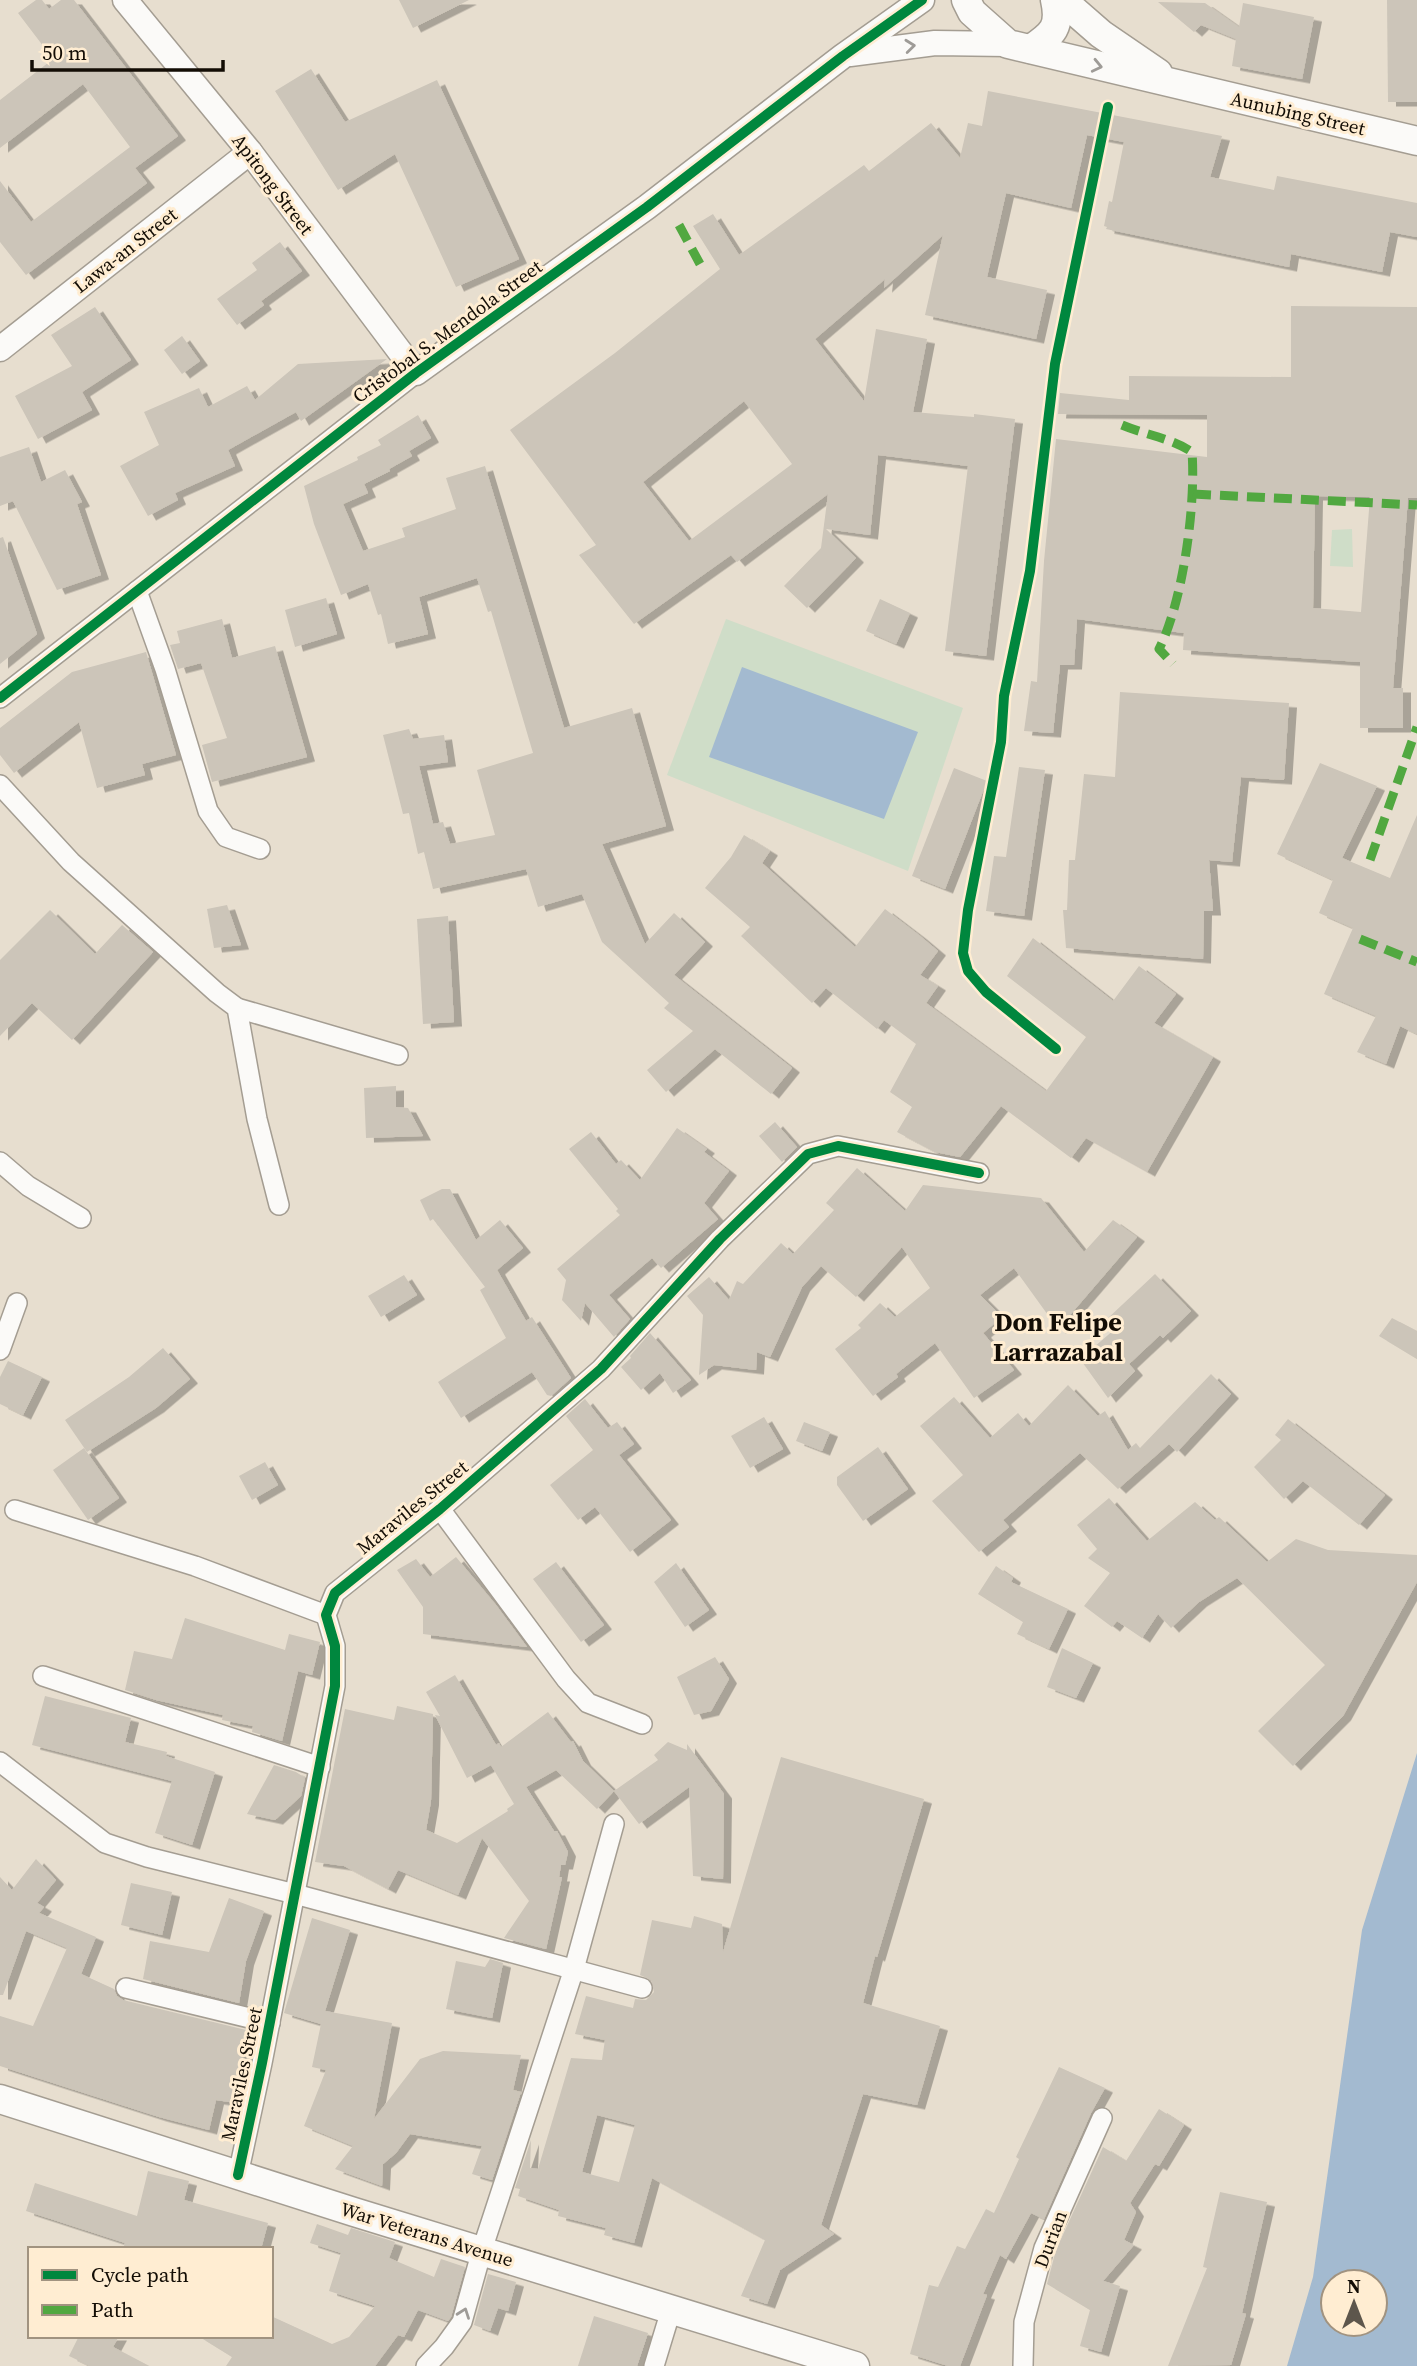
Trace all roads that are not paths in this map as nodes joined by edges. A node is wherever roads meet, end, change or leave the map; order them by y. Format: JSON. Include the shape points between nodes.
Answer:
{"nodes":[{"id":1,"x":125,"y":0,"type":"edge"},
{"id":2,"x":922,"y":0,"type":"edge"},
{"id":3,"x":966,"y":0,"type":"edge"},
{"id":4,"x":1055,"y":0,"type":"edge"},
{"id":5,"x":1062,"y":0,"type":"edge"},
{"id":6,"x":1020,"y":47,"type":"junction"},
{"id":7,"x":843,"y":56,"type":"junction"},
{"id":8,"x":1179,"y":85,"type":"junction"},
{"id":9,"x":1417,"y":141,"type":"edge"},
{"id":10,"x":250,"y":152,"type":"junction"},
{"id":11,"x":0,"y":348,"type":"edge"},
{"id":12,"x":415,"y":373,"type":"junction"},
{"id":13,"x":136,"y":592,"type":"junction"},
{"id":14,"x":0,"y":698,"type":"edge"},
{"id":15,"x":0,"y":785,"type":"edge"},
{"id":16,"x":260,"y":849,"type":"dead end"},
{"id":17,"x":237,"y":1008,"type":"junction"},
{"id":18,"x":398,"y":1055,"type":"dead end"},
{"id":19,"x":0,"y":1162,"type":"edge"},
{"id":20,"x":979,"y":1173,"type":"dead end"},
{"id":21,"x":279,"y":1205,"type":"dead end"},
{"id":22,"x":81,"y":1218,"type":"dead end"},
{"id":23,"x":17,"y":1303,"type":"dead end"},
{"id":24,"x":0,"y":1350,"type":"edge"},
{"id":25,"x":440,"y":1509,"type":"junction"},
{"id":26,"x":15,"y":1510,"type":"dead end"},
{"id":27,"x":326,"y":1615,"type":"junction"},
{"id":28,"x":43,"y":1676,"type":"dead end"},
{"id":29,"x":642,"y":1724,"type":"dead end"},
{"id":30,"x":0,"y":1762,"type":"edge"},
{"id":31,"x":320,"y":1767,"type":"junction"},
{"id":32,"x":614,"y":1824,"type":"dead end"},
{"id":33,"x":295,"y":1894,"type":"junction"},
{"id":34,"x":574,"y":1969,"type":"junction"},
{"id":35,"x":126,"y":1989,"type":"dead end"},
{"id":36,"x":642,"y":1989,"type":"dead end"},
{"id":37,"x":270,"y":2023,"type":"junction"},
{"id":38,"x":0,"y":2099,"type":"edge"},
{"id":39,"x":1102,"y":2118,"type":"dead end"},
{"id":40,"x":238,"y":2175,"type":"junction"},
{"id":41,"x":482,"y":2250,"type":"junction"},
{"id":42,"x":671,"y":2310,"type":"junction"},
{"id":43,"x":426,"y":2366,"type":"edge"},
{"id":44,"x":654,"y":2366,"type":"edge"},
{"id":45,"x":855,"y":2366,"type":"edge"},
{"id":46,"x":1023,"y":2366,"type":"edge"}],
"edges":[{"from":1,"to":10,"type":"street","name":"Apitong Street"},
{"from":2,"to":7,"type":"street","name":"Cristobal S. Mendola Street"},
{"from":3,"to":6,"type":"main road","via":[[972,12]]},
{"from":4,"to":6,"type":"main road","via":[[1056,27],[1051,35]]},
{"from":5,"to":8,"type":"main road","name":"Aunubing Street","via":[[1101,34]]},
{"from":7,"to":6,"type":"street","name":"Cristobal S. Mendola Street","one_way":true,"via":[[936,43]]},
{"from":6,"to":8,"type":"main road","name":"Aunubing Street","one_way":true},
{"from":7,"to":12,"type":"street","name":"Cristobal S. Mendola Street","via":[[647,207]]},
{"from":8,"to":9,"type":"main road","name":"Aunubing Street"},
{"from":10,"to":11,"type":"street","name":"Lawa-an Street"},
{"from":10,"to":12,"type":"street","name":"Apitong Street"},
{"from":12,"to":13,"type":"street","name":"Cristobal S. Mendola Street"},
{"from":13,"to":14,"type":"street","name":"Cristobal S. Mendola Street"},
{"from":13,"to":16,"type":"street","via":[[165,669],[208,811],[226,837]]},
{"from":15,"to":17,"type":"street","via":[[71,862]]},
{"from":17,"to":18,"type":"street"},
{"from":17,"to":21,"type":"street","via":[[257,1119]]},
{"from":19,"to":22,"type":"street","via":[[28,1186]]},
{"from":20,"to":25,"type":"street","name":"Maraviles Street","via":[[838,1146],[808,1154],[720,1239],[601,1369]]},
{"from":23,"to":24,"type":"street"},
{"from":25,"to":27,"type":"street","name":"Maraviles Street","via":[[335,1592]]},
{"from":25,"to":29,"type":"street","via":[[588,1703]]},
{"from":26,"to":27,"type":"street","via":[[195,1566]]},
{"from":27,"to":31,"type":"street","name":"Maraviles Street","via":[[335,1646],[335,1686]]},
{"from":28,"to":31,"type":"street"},
{"from":30,"to":33,"type":"street","via":[[105,1843]]},
{"from":31,"to":33,"type":"street","name":"Maraviles Street"},
{"from":32,"to":34,"type":"street"},
{"from":33,"to":34,"type":"street"},
{"from":33,"to":37,"type":"street","name":"Maraviles Street"},
{"from":34,"to":36,"type":"street"},
{"from":34,"to":41,"type":"street"},
{"from":35,"to":37,"type":"street"},
{"from":37,"to":40,"type":"street","name":"Maraviles Street"},
{"from":38,"to":40,"type":"main road","name":"War Veterans Avenue"},
{"from":39,"to":46,"type":"street","name":"Durian","via":[[1044,2248],[1024,2322]]},
{"from":40,"to":41,"type":"main road","name":"War Veterans Avenue"},
{"from":41,"to":42,"type":"main road","name":"War Veterans Avenue"},
{"from":43,"to":41,"type":"street","one_way":true,"via":[[462,2322]]},
{"from":42,"to":44,"type":"street"},
{"from":42,"to":45,"type":"main road","name":"War Veterans Avenue"}]}
